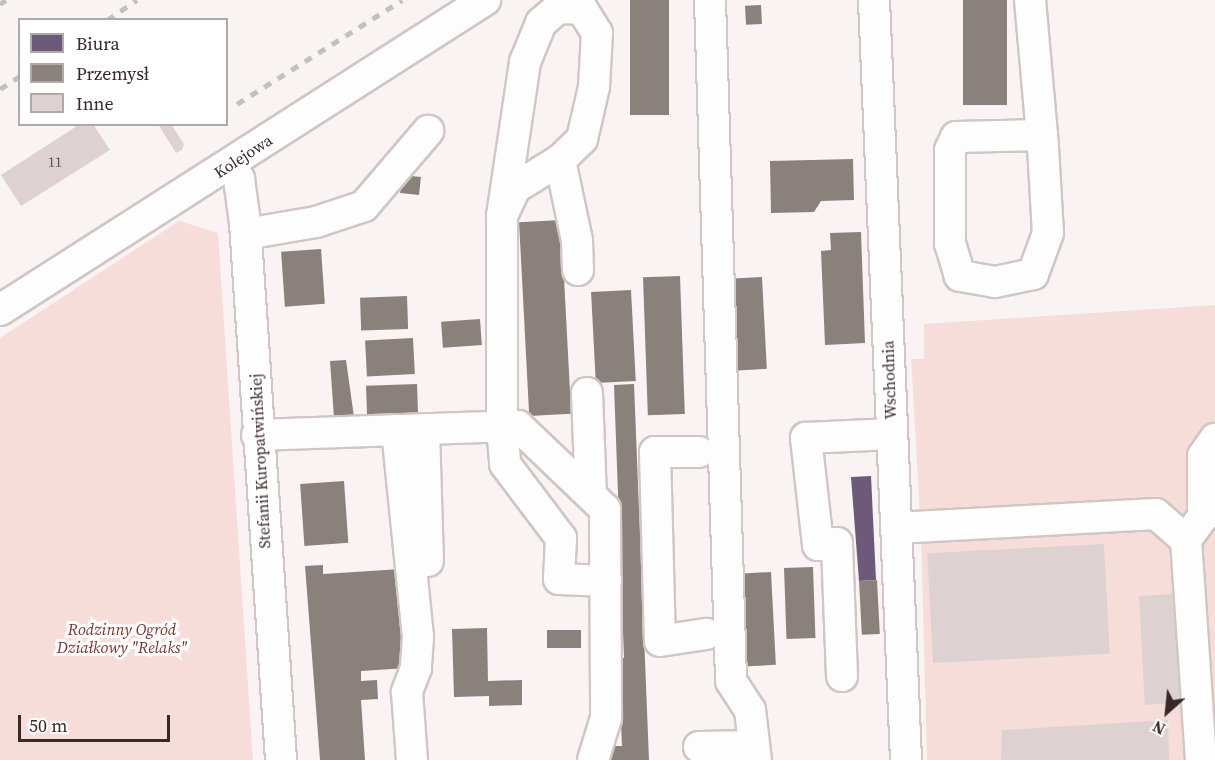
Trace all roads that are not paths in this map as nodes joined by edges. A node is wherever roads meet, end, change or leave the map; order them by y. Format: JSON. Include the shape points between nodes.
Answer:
{"nodes":[{"id":1,"x":485,"y":0,"type":"edge"},
{"id":2,"x":710,"y":0,"type":"edge"},
{"id":3,"x":874,"y":0,"type":"edge"},
{"id":4,"x":1030,"y":0,"type":"edge"},
{"id":5,"x":428,"y":131,"type":"dead end"},
{"id":6,"x":1042,"y":135,"type":"junction"},
{"id":7,"x":560,"y":160,"type":"junction"},
{"id":8,"x":230,"y":165,"type":"junction"},
{"id":9,"x":511,"y":187,"type":"junction"},
{"id":10,"x":246,"y":234,"type":"junction"},
{"id":11,"x":578,"y":270,"type":"dead end"},
{"id":12,"x":0,"y":310,"type":"edge"},
{"id":13,"x":587,"y":393,"type":"dead end"},
{"id":14,"x":502,"y":427,"type":"junction"},
{"id":15,"x":411,"y":430,"type":"junction"},
{"id":16,"x":892,"y":434,"type":"junction"},
{"id":17,"x":257,"y":435,"type":"junction"},
{"id":18,"x":1215,"y":439,"type":"edge"},
{"id":19,"x":699,"y":452,"type":"dead end"},
{"id":20,"x":591,"y":495,"type":"junction"},
{"id":21,"x":896,"y":528,"type":"junction"},
{"id":22,"x":1186,"y":540,"type":"junction"},
{"id":23,"x":606,"y":581,"type":"junction"},
{"id":24,"x":706,"y":634,"type":"dead end"},
{"id":25,"x":842,"y":676,"type":"dead end"},
{"id":26,"x":699,"y":747,"type":"dead end"},
{"id":27,"x":755,"y":753,"type":"edge"},
{"id":28,"x":280,"y":760,"type":"edge"},
{"id":29,"x":412,"y":760,"type":"edge"},
{"id":30,"x":593,"y":760,"type":"edge"},
{"id":31,"x":906,"y":760,"type":"edge"},
{"id":32,"x":1201,"y":760,"type":"edge"}],
"edges":[{"from":1,"to":8,"type":"street","name":"Kolejowa"},
{"from":2,"to":27,"type":"street","via":[[731,681],[750,710]]},
{"from":3,"to":16,"type":"street","name":"Wschodnia"},
{"from":4,"to":6,"type":"street"},
{"from":5,"to":10,"type":"street","via":[[364,206],[316,222]]},
{"from":6,"to":6,"type":"street","via":[[956,137],[950,150],[950,244],[960,276],[996,282],[1033,274],[1048,233]]},
{"from":7,"to":9,"type":"street"},
{"from":7,"to":9,"type":"street","via":[[582,139],[594,87],[597,33],[582,9],[558,8],[541,23],[525,62]]},
{"from":7,"to":11,"type":"street","via":[[577,241]]},
{"from":8,"to":10,"type":"street","name":"Stefanii Kuropatwińskiej","via":[[239,179]]},
{"from":8,"to":12,"type":"street","name":"Kolejowa"},
{"from":9,"to":14,"type":"street","via":[[502,216]]},
{"from":10,"to":17,"type":"street","name":"Stefanii Kuropatwińskiej"},
{"from":13,"to":20,"type":"street"},
{"from":14,"to":15,"type":"street"},
{"from":14,"to":20,"type":"street","via":[[518,426]]},
{"from":14,"to":23,"type":"street","via":[[505,464],[561,538],[559,579]]},
{"from":15,"to":17,"type":"street"},
{"from":15,"to":29,"type":"street","via":[[429,586],[416,668],[407,692]]},
{"from":16,"to":21,"type":"street","name":"Wschodnia"},
{"from":16,"to":25,"type":"street","via":[[806,438],[818,545],[837,543]]},
{"from":17,"to":28,"type":"street","name":"Stefanii Kuropatwińskiej"},
{"from":18,"to":22,"type":"street","via":[[1203,456],[1203,517]]},
{"from":19,"to":24,"type":"street","via":[[655,452],[660,641]]},
{"from":20,"to":23,"type":"street","via":[[605,509]]},
{"from":21,"to":22,"type":"street","via":[[1156,514]]},
{"from":21,"to":31,"type":"street","name":"Wschodnia"},
{"from":22,"to":32,"type":"street"},
{"from":23,"to":30,"type":"street","via":[[606,718]]},
{"from":26,"to":27,"type":"street"}]}
